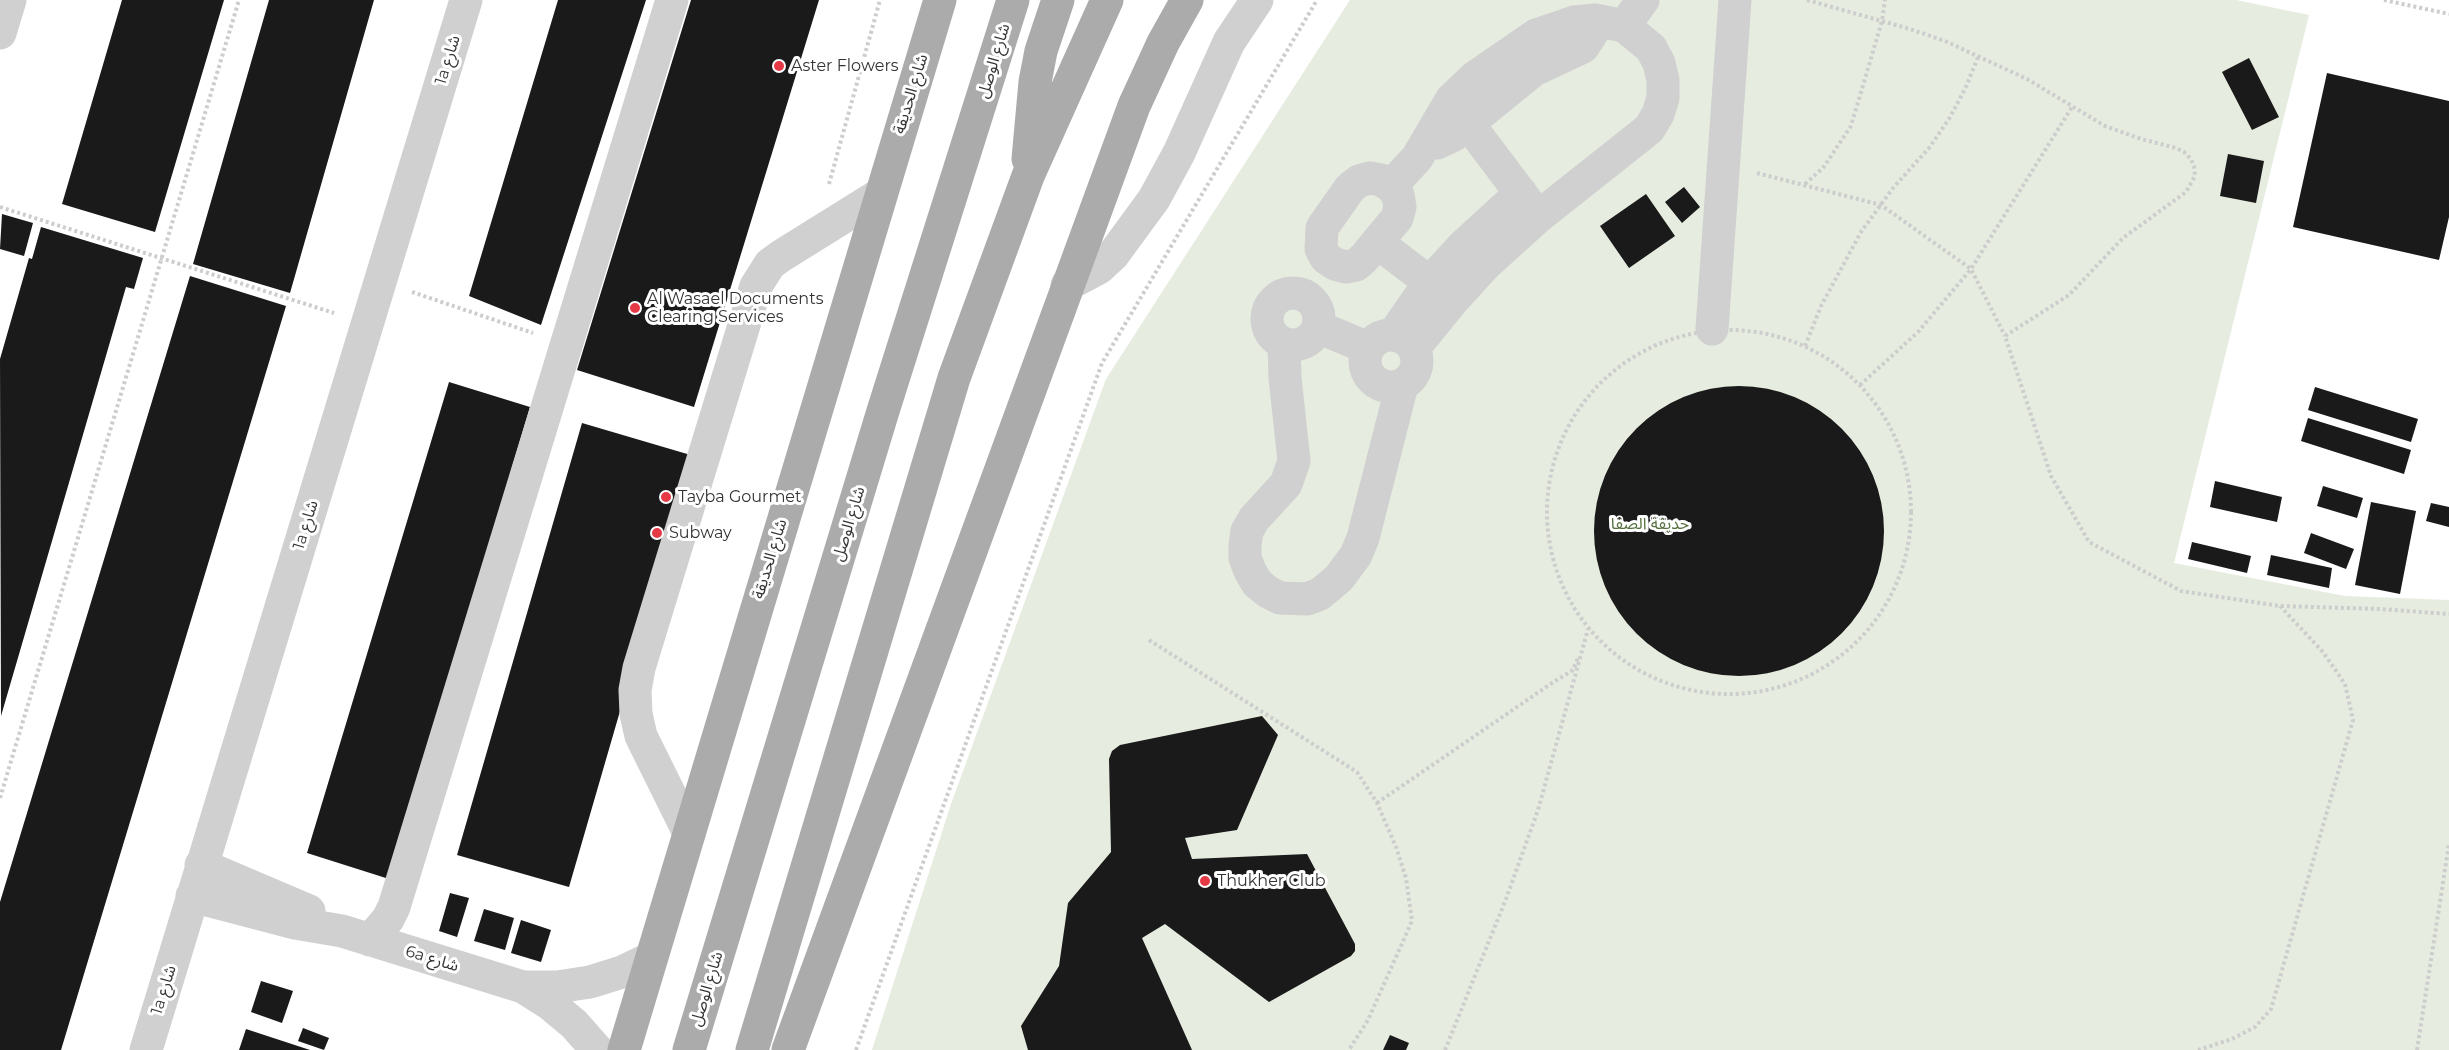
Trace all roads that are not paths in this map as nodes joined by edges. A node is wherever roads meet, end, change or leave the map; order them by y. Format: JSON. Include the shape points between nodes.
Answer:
{"nodes":[{"id":1,"x":10,"y":0,"type":"edge"},
{"id":2,"x":466,"y":0,"type":"edge"},
{"id":3,"x":672,"y":0,"type":"edge"},
{"id":4,"x":940,"y":0,"type":"edge"},
{"id":5,"x":1013,"y":0,"type":"edge"},
{"id":6,"x":1058,"y":0,"type":"edge"},
{"id":7,"x":1107,"y":0,"type":"edge"},
{"id":8,"x":1187,"y":0,"type":"edge"},
{"id":9,"x":1257,"y":0,"type":"edge"},
{"id":10,"x":1643,"y":0,"type":"edge"},
{"id":11,"x":1735,"y":0,"type":"edge"},
{"id":12,"x":1609,"y":23,"type":"junction"},
{"id":13,"x":0,"y":33,"type":"edge"},
{"id":14,"x":1459,"y":112,"type":"junction"},
{"id":15,"x":1028,"y":176,"type":"junction"},
{"id":16,"x":1391,"y":186,"type":"junction"},
{"id":17,"x":879,"y":195,"type":"junction"},
{"id":18,"x":1530,"y":205,"type":"junction"},
{"id":19,"x":1378,"y":243,"type":"junction"},
{"id":20,"x":1067,"y":285,"type":"junction"},
{"id":21,"x":1442,"y":291,"type":"junction"},
{"id":22,"x":1318,"y":327,"type":"junction"},
{"id":23,"x":1712,"y":329,"type":"road end"},
{"id":24,"x":1284,"y":344,"type":"junction"},
{"id":25,"x":1392,"y":344,"type":"junction"},
{"id":26,"x":1402,"y":386,"type":"junction"},
{"id":27,"x":688,"y":833,"type":"junction"},
{"id":28,"x":201,"y":865,"type":"junction"},
{"id":29,"x":192,"y":897,"type":"junction"},
{"id":30,"x":356,"y":935,"type":"junction"},
{"id":31,"x":651,"y":957,"type":"junction"},
{"id":32,"x":523,"y":987,"type":"junction"},
{"id":33,"x":146,"y":1050,"type":"edge"},
{"id":34,"x":597,"y":1050,"type":"edge"},
{"id":35,"x":624,"y":1050,"type":"edge"},
{"id":36,"x":688,"y":1050,"type":"edge"},
{"id":37,"x":752,"y":1050,"type":"edge"},
{"id":38,"x":788,"y":1050,"type":"edge"}],
"edges":[{"from":1,"to":13,"type":"street"},
{"from":2,"to":28,"type":"street","name":"1a شارع"},
{"from":3,"to":30,"type":"street","via":[[394,908],[388,919]]},
{"from":4,"to":17,"type":"main road","name":"شارع الحديقة"},
{"from":5,"to":36,"type":"main road","name":"شارع الوصل"},
{"from":6,"to":15,"type":"main road","via":[[1035,82]]},
{"from":7,"to":15,"type":"main road"},
{"from":8,"to":20,"type":"main road","via":[[1134,106]]},
{"from":9,"to":20,"type":"street","via":[[1229,42],[1154,200],[1113,255],[1091,273]]},
{"from":10,"to":12,"type":"street"},
{"from":11,"to":23,"type":"street"},
{"from":12,"to":14,"type":"street","via":[[1594,30],[1582,47],[1526,58],[1475,77]]},
{"from":12,"to":18,"type":"street","via":[[1651,48],[1663,80],[1658,114],[1636,141]]},
{"from":14,"to":16,"type":"street","via":[[1445,140],[1428,142]]},
{"from":14,"to":18,"type":"street"},
{"from":15,"to":37,"type":"main road","via":[[954,378]]},
{"from":16,"to":19,"type":"street","via":[[1400,207],[1397,218]]},
{"from":16,"to":19,"type":"street","via":[[1370,178],[1359,181],[1350,188],[1320,238],[1326,258],[1346,267],[1356,265]]},
{"from":17,"to":27,"type":"main road","name":"شارع الحديقة"},
{"from":17,"to":27,"type":"street","via":[[770,264],[756,286],[639,668],[635,690],[641,736]]},
{"from":18,"to":21,"type":"street","via":[[1485,265]]},
{"from":19,"to":21,"type":"street"},
{"from":20,"to":38,"type":"main road"},
{"from":21,"to":25,"type":"street"},
{"from":22,"to":24,"type":"street","via":[[1304,343]]},
{"from":22,"to":24,"type":"street","via":[[1317,307],[1311,298],[1292,292],[1281,294],[1268,310],[1267,320],[1269,330]]},
{"from":22,"to":25,"type":"street"},
{"from":24,"to":26,"type":"street","via":[[1294,461],[1286,484],[1254,519],[1245,545],[1245,558],[1257,583],[1280,598],[1307,599],[1320,594],[1339,578],[1356,555]]},
{"from":25,"to":26,"type":"street","via":[[1416,365]]},
{"from":25,"to":26,"type":"street","via":[[1364,357],[1368,376],[1383,387]]},
{"from":27,"to":31,"type":"main road","name":"شارع الحديقة"},
{"from":28,"to":29,"type":"street","name":"1a شارع"},
{"from":28,"to":30,"type":"street","name":"6a شارع","via":[[300,906]]},
{"from":29,"to":30,"type":"street","name":"6a شارع"},
{"from":29,"to":33,"type":"street","name":"1a شارع"},
{"from":30,"to":32,"type":"street","name":"6a شارع"},
{"from":31,"to":32,"type":"street","name":"6a شارع","via":[[590,982]]},
{"from":31,"to":35,"type":"main road","name":"شارع الحديقة"},
{"from":32,"to":34,"type":"street","name":"6a شارع","via":[[574,1024]]}]}
